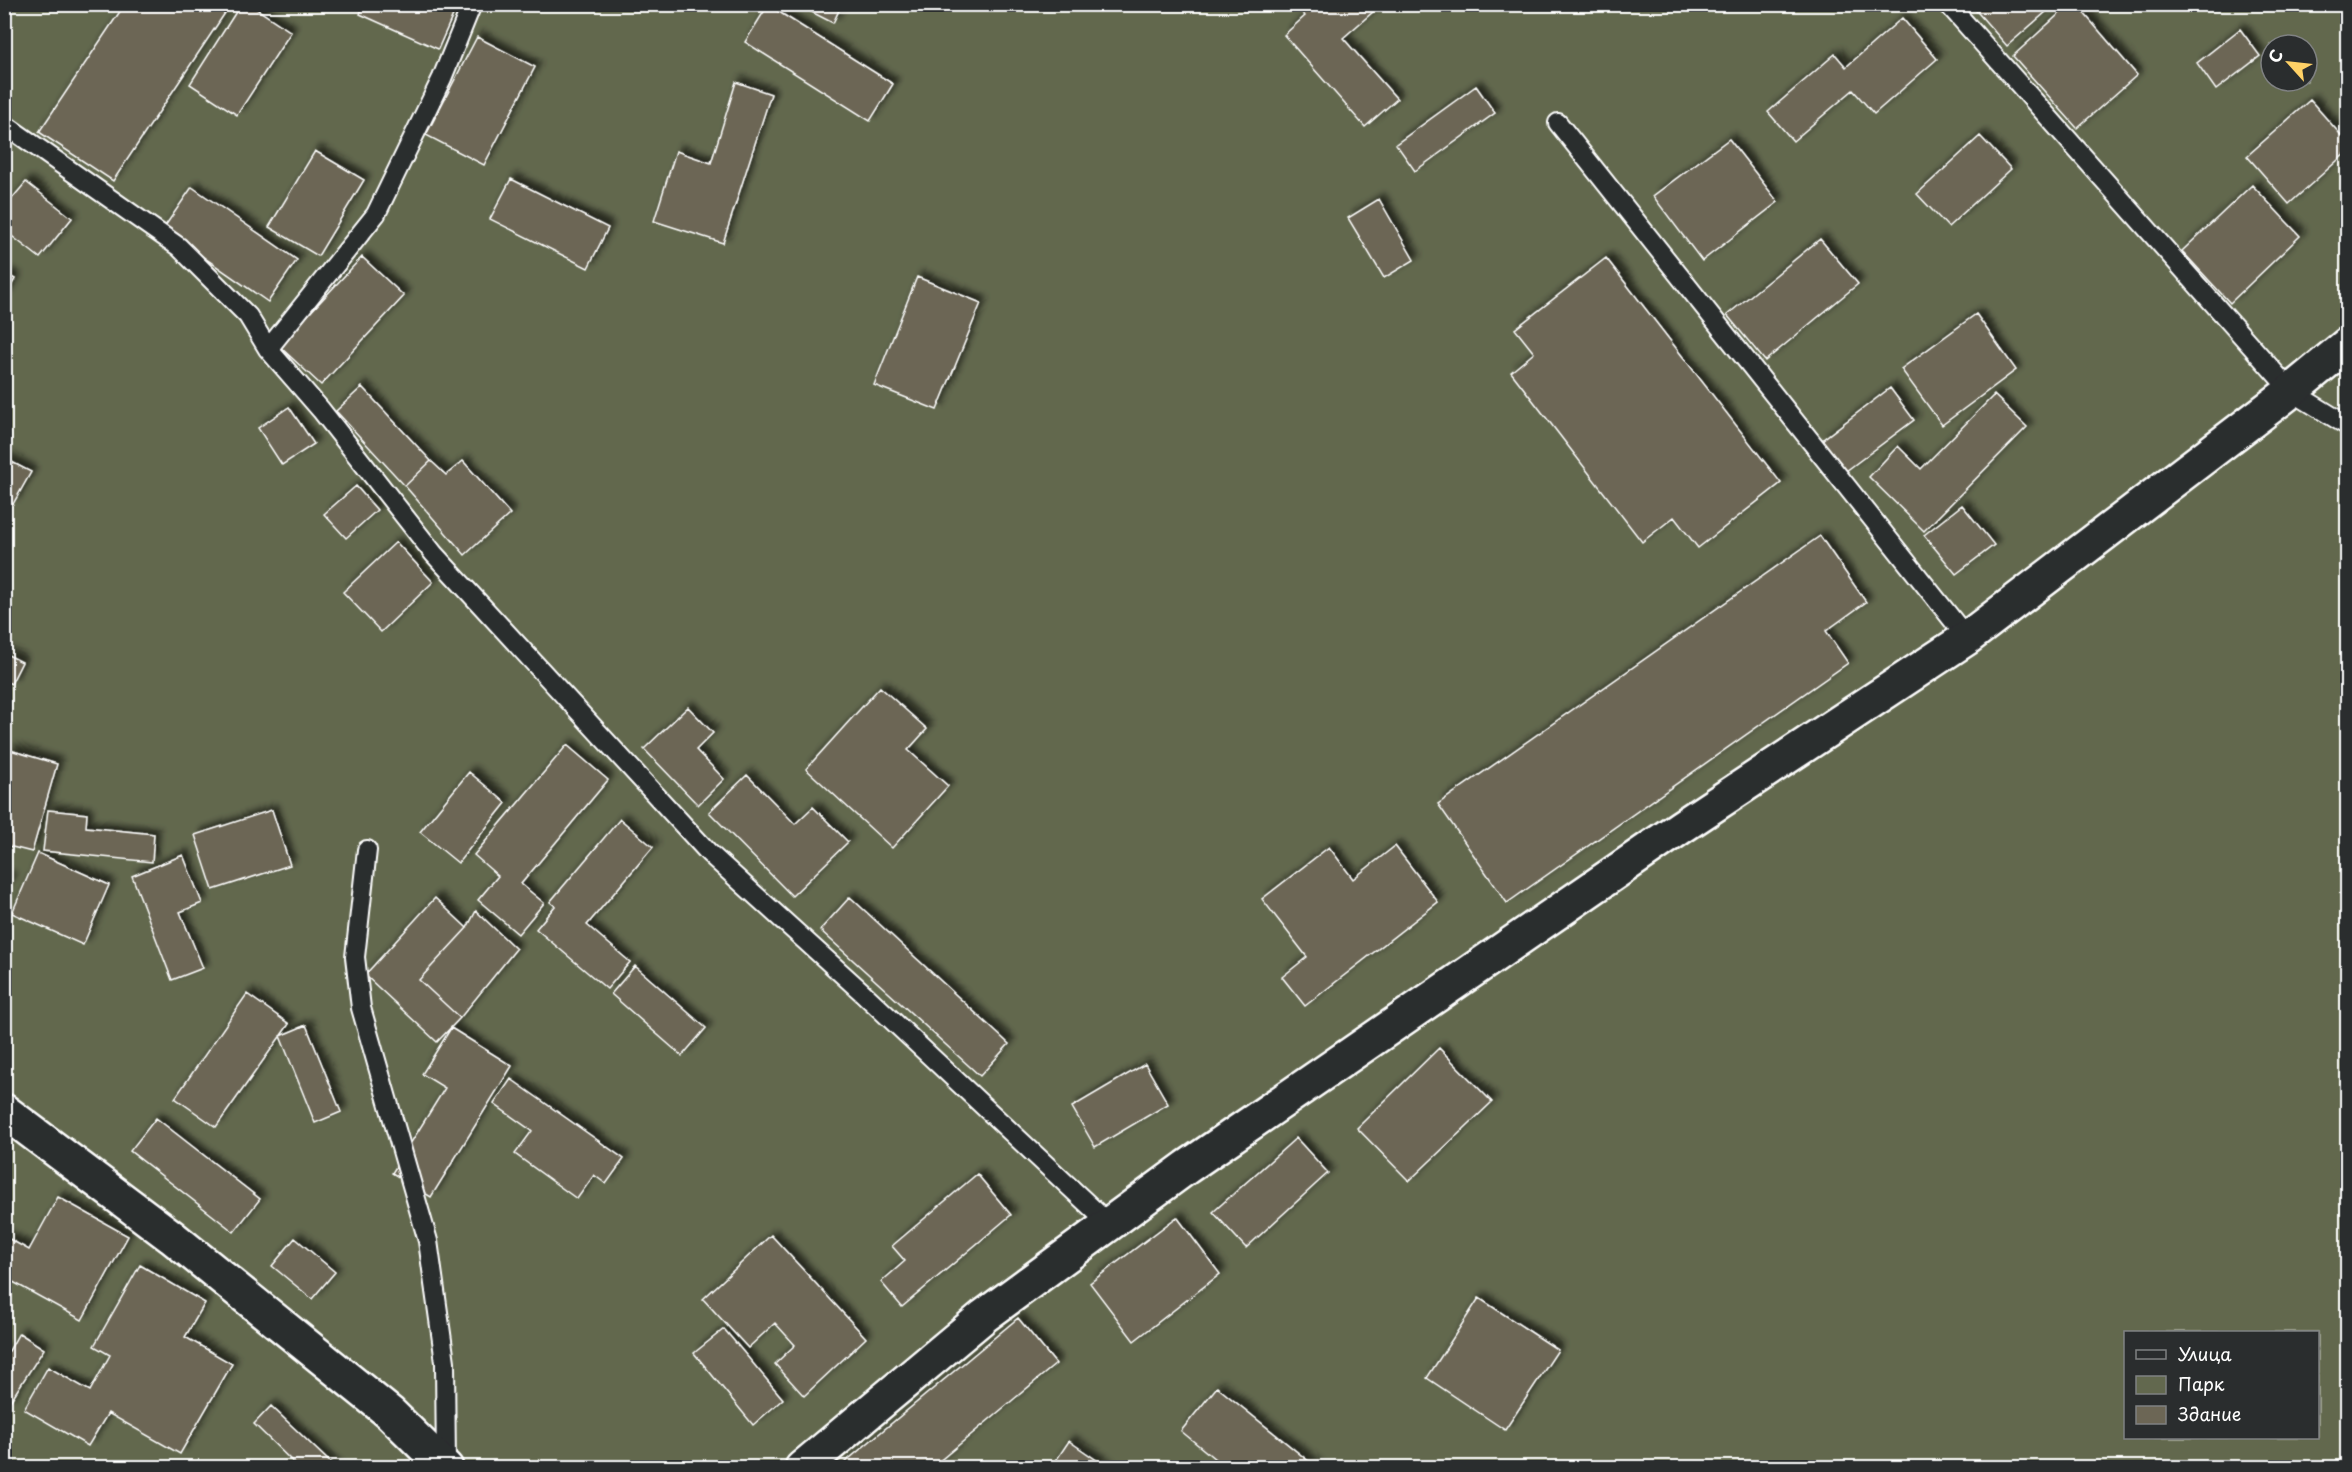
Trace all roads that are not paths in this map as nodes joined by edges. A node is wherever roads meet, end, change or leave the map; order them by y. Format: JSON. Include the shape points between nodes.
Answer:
{"nodes":[{"id":1,"x":472,"y":4,"type":"edge"},
{"id":2,"x":1947,"y":4,"type":"edge"},
{"id":3,"x":1558,"y":123,"type":"dead end"},
{"id":4,"x":4,"y":124,"type":"edge"},
{"id":5,"x":2348,"y":344,"type":"edge"},
{"id":6,"x":268,"y":349,"type":"junction"},
{"id":7,"x":2291,"y":391,"type":"junction"},
{"id":8,"x":2348,"y":426,"type":"edge"},
{"id":9,"x":1967,"y":638,"type":"junction"},
{"id":10,"x":367,"y":850,"type":"dead end"},
{"id":11,"x":4,"y":1111,"type":"edge"},
{"id":12,"x":1108,"y":1223,"type":"junction"},
{"id":13,"x":446,"y":1467,"type":"edge"},
{"id":14,"x":802,"y":1467,"type":"edge"}],
"edges":[{"from":1,"to":6,"type":"lane","via":[[442,78],[376,214]]},
{"from":2,"to":7,"type":"lane"},
{"from":3,"to":9,"type":"lane"},
{"from":4,"to":6,"type":"lane","via":[[179,247],[248,315]]},
{"from":5,"to":7,"type":"street"},
{"from":6,"to":12,"type":"lane","via":[[434,554],[709,853]]},
{"from":7,"to":8,"type":"lane"},
{"from":7,"to":9,"type":"street"},
{"from":9,"to":12,"type":"street","via":[[1681,827]]},
{"from":10,"to":13,"type":"lane","via":[[355,957],[360,998],[428,1241],[445,1362]]},
{"from":11,"to":13,"type":"street","via":[[172,1237],[390,1413]]},
{"from":12,"to":14,"type":"street","via":[[984,1317]]}]}
